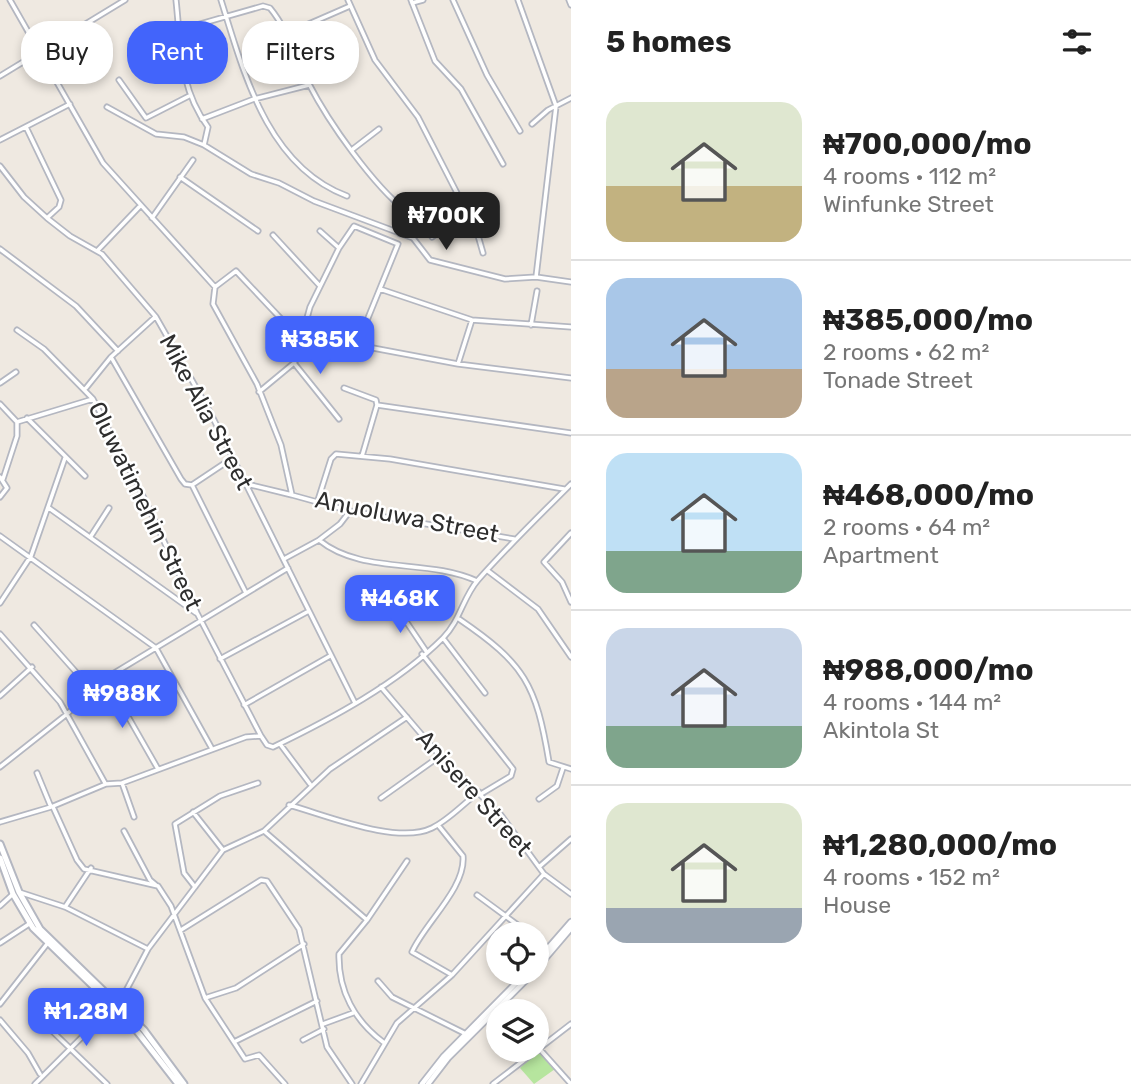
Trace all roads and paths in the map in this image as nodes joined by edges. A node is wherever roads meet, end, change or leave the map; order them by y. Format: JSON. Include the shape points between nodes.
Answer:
{"nodes":[{"id":1,"x":10,"y":0,"type":"edge"},
{"id":2,"x":125,"y":0,"type":"edge"},
{"id":3,"x":176,"y":0,"type":"edge"},
{"id":4,"x":221,"y":0,"type":"edge"},
{"id":5,"x":348,"y":0,"type":"edge"},
{"id":6,"x":423,"y":0,"type":"edge"},
{"id":7,"x":453,"y":0,"type":"edge"},
{"id":8,"x":518,"y":0,"type":"edge"},
{"id":9,"x":412,"y":1,"type":"edge"},
{"id":10,"x":350,"y":6,"type":"junction"},
{"id":11,"x":226,"y":18,"type":"junction"},
{"id":12,"x":23,"y":21,"type":"edge"},
{"id":13,"x":90,"y":21,"type":"edge"},
{"id":14,"x":178,"y":21,"type":"edge"},
{"id":15,"x":214,"y":21,"type":"edge"},
{"id":16,"x":279,"y":21,"type":"edge"},
{"id":17,"x":316,"y":21,"type":"edge"},
{"id":18,"x":21,"y":63,"type":"edge"},
{"id":19,"x":0,"y":76,"type":"edge"},
{"id":20,"x":120,"y":80,"type":"dead end"},
{"id":21,"x":59,"y":84,"type":"edge"},
{"id":22,"x":186,"y":84,"type":"edge"},
{"id":23,"x":309,"y":85,"type":"joint"},
{"id":24,"x":189,"y":96,"type":"junction"},
{"id":25,"x":571,"y":98,"type":"edge"},
{"id":26,"x":254,"y":99,"type":"junction"},
{"id":27,"x":70,"y":104,"type":"junction"},
{"id":28,"x":556,"y":106,"type":"junction"},
{"id":29,"x":107,"y":107,"type":"dead end"},
{"id":30,"x":202,"y":119,"type":"junction"},
{"id":31,"x":532,"y":124,"type":"dead end"},
{"id":32,"x":26,"y":127,"type":"junction"},
{"id":33,"x":379,"y":129,"type":"dead end"},
{"id":34,"x":520,"y":131,"type":"dead end"},
{"id":35,"x":0,"y":140,"type":"edge"},
{"id":36,"x":204,"y":145,"type":"junction"},
{"id":37,"x":353,"y":149,"type":"junction"},
{"id":38,"x":193,"y":160,"type":"dead end"},
{"id":39,"x":503,"y":164,"type":"dead end"},
{"id":40,"x":0,"y":166,"type":"edge"},
{"id":41,"x":180,"y":177,"type":"junction"},
{"id":42,"x":347,"y":196,"type":"dead end"},
{"id":43,"x":495,"y":202,"type":"dead end"},
{"id":44,"x":141,"y":205,"type":"junction"},
{"id":45,"x":467,"y":213,"type":"junction"},
{"id":46,"x":47,"y":218,"type":"junction"},
{"id":47,"x":152,"y":218,"type":"junction"},
{"id":48,"x":258,"y":231,"type":"dead end"},
{"id":49,"x":320,"y":231,"type":"dead end"},
{"id":50,"x":400,"y":234,"type":"junction"},
{"id":51,"x":273,"y":235,"type":"dead end"},
{"id":52,"x":432,"y":237,"type":"dead end"},
{"id":53,"x":339,"y":248,"type":"junction"},
{"id":54,"x":0,"y":249,"type":"edge"},
{"id":55,"x":97,"y":250,"type":"junction"},
{"id":56,"x":483,"y":253,"type":"dead end"},
{"id":57,"x":536,"y":277,"type":"junction"},
{"id":58,"x":571,"y":282,"type":"edge"},
{"id":59,"x":319,"y":285,"type":"junction"},
{"id":60,"x":215,"y":287,"type":"junction"},
{"id":61,"x":380,"y":289,"type":"junction"},
{"id":62,"x":537,"y":291,"type":"dead end"},
{"id":63,"x":156,"y":317,"type":"junction"},
{"id":64,"x":472,"y":320,"type":"junction"},
{"id":65,"x":531,"y":326,"type":"junction"},
{"id":66,"x":571,"y":327,"type":"edge"},
{"id":67,"x":17,"y":330,"type":"dead end"},
{"id":68,"x":302,"y":340,"type":"junction"},
{"id":69,"x":309,"y":341,"type":"junction"},
{"id":70,"x":357,"y":345,"type":"junction"},
{"id":71,"x":118,"y":351,"type":"junction"},
{"id":72,"x":111,"y":357,"type":"junction"},
{"id":73,"x":294,"y":363,"type":"junction"},
{"id":74,"x":458,"y":364,"type":"junction"},
{"id":75,"x":16,"y":372,"type":"dead end"},
{"id":76,"x":571,"y":378,"type":"edge"},
{"id":77,"x":0,"y":383,"type":"edge"},
{"id":78,"x":86,"y":388,"type":"junction"},
{"id":79,"x":344,"y":388,"type":"dead end"},
{"id":80,"x":258,"y":392,"type":"junction"},
{"id":81,"x":93,"y":399,"type":"junction"},
{"id":82,"x":0,"y":404,"type":"edge"},
{"id":83,"x":377,"y":405,"type":"junction"},
{"id":84,"x":27,"y":418,"type":"junction"},
{"id":85,"x":338,"y":419,"type":"dead end"},
{"id":86,"x":17,"y":422,"type":"junction"},
{"id":87,"x":571,"y":433,"type":"edge"},
{"id":88,"x":362,"y":456,"type":"junction"},
{"id":89,"x":65,"y":458,"type":"junction"},
{"id":90,"x":232,"y":458,"type":"junction"},
{"id":91,"x":85,"y":475,"type":"dead end"},
{"id":92,"x":1,"y":478,"type":"edge"},
{"id":93,"x":571,"y":484,"type":"edge"},
{"id":94,"x":192,"y":485,"type":"junction"},
{"id":95,"x":251,"y":485,"type":"dead end"},
{"id":96,"x":566,"y":489,"type":"junction"},
{"id":97,"x":292,"y":495,"type":"junction"},
{"id":98,"x":0,"y":497,"type":"edge"},
{"id":99,"x":318,"y":500,"type":"junction"},
{"id":100,"x":49,"y":508,"type":"junction"},
{"id":101,"x":109,"y":508,"type":"dead end"},
{"id":102,"x":350,"y":511,"type":"junction"},
{"id":103,"x":571,"y":533,"type":"edge"},
{"id":104,"x":0,"y":536,"type":"edge"},
{"id":105,"x":91,"y":536,"type":"junction"},
{"id":106,"x":514,"y":538,"type":"junction"},
{"id":107,"x":319,"y":540,"type":"junction"},
{"id":108,"x":31,"y":556,"type":"junction"},
{"id":109,"x":284,"y":559,"type":"junction"},
{"id":110,"x":288,"y":568,"type":"junction"},
{"id":111,"x":488,"y":570,"type":"junction"},
{"id":112,"x":477,"y":582,"type":"junction"},
{"id":113,"x":246,"y":593,"type":"junction"},
{"id":114,"x":571,"y":602,"type":"edge"},
{"id":115,"x":0,"y":603,"type":"edge"},
{"id":116,"x":395,"y":605,"type":"dead end"},
{"id":117,"x":308,"y":612,"type":"junction"},
{"id":118,"x":197,"y":613,"type":"junction"},
{"id":119,"x":458,"y":619,"type":"junction"},
{"id":120,"x":200,"y":620,"type":"junction"},
{"id":121,"x":34,"y":625,"type":"dead end"},
{"id":122,"x":0,"y":634,"type":"edge"},
{"id":123,"x":443,"y":638,"type":"junction"},
{"id":124,"x":156,"y":648,"type":"junction"},
{"id":125,"x":424,"y":653,"type":"junction"},
{"id":126,"x":330,"y":656,"type":"junction"},
{"id":127,"x":571,"y":657,"type":"edge"},
{"id":128,"x":220,"y":659,"type":"junction"},
{"id":129,"x":32,"y":667,"type":"junction"},
{"id":130,"x":106,"y":678,"type":"junction"},
{"id":131,"x":381,"y":687,"type":"junction"},
{"id":132,"x":92,"y":690,"type":"junction"},
{"id":133,"x":485,"y":692,"type":"dead end"},
{"id":134,"x":0,"y":696,"type":"edge"},
{"id":135,"x":355,"y":703,"type":"junction"},
{"id":136,"x":244,"y":705,"type":"junction"},
{"id":137,"x":67,"y":714,"type":"junction"},
{"id":138,"x":407,"y":717,"type":"junction"},
{"id":139,"x":261,"y":736,"type":"junction"},
{"id":140,"x":280,"y":744,"type":"junction"},
{"id":141,"x":212,"y":748,"type":"junction"},
{"id":142,"x":440,"y":756,"type":"junction"},
{"id":143,"x":0,"y":767,"type":"edge"},
{"id":144,"x":563,"y":768,"type":"junction"},
{"id":145,"x":158,"y":769,"type":"junction"},
{"id":146,"x":571,"y":769,"type":"edge"},
{"id":147,"x":37,"y":773,"type":"dead end"},
{"id":148,"x":106,"y":783,"type":"junction"},
{"id":149,"x":122,"y":783,"type":"junction"},
{"id":150,"x":258,"y":783,"type":"dead end"},
{"id":151,"x":311,"y":785,"type":"junction"},
{"id":152,"x":480,"y":793,"type":"junction"},
{"id":153,"x":381,"y":799,"type":"dead end"},
{"id":154,"x":539,"y":799,"type":"dead end"},
{"id":155,"x":289,"y":805,"type":"junction"},
{"id":156,"x":52,"y":807,"type":"junction"},
{"id":157,"x":193,"y":812,"type":"junction"},
{"id":158,"x":134,"y":817,"type":"dead end"},
{"id":159,"x":0,"y":822,"type":"edge"},
{"id":160,"x":438,"y":825,"type":"junction"},
{"id":161,"x":124,"y":831,"type":"dead end"},
{"id":162,"x":264,"y":831,"type":"junction"},
{"id":163,"x":571,"y":839,"type":"edge"},
{"id":164,"x":0,"y":844,"type":"edge"},
{"id":165,"x":223,"y":850,"type":"junction"},
{"id":166,"x":407,"y":861,"type":"dead end"},
{"id":167,"x":2,"y":862,"type":"edge"},
{"id":168,"x":539,"y":867,"type":"junction"},
{"id":169,"x":91,"y":869,"type":"junction"},
{"id":170,"x":544,"y":874,"type":"junction"},
{"id":171,"x":158,"y":886,"type":"junction"},
{"id":172,"x":195,"y":887,"type":"junction"},
{"id":173,"x":16,"y":893,"type":"junction"},
{"id":174,"x":571,"y":894,"type":"edge"},
{"id":175,"x":477,"y":895,"type":"dead end"},
{"id":176,"x":0,"y":906,"type":"edge"},
{"id":177,"x":65,"y":907,"type":"junction"},
{"id":178,"x":173,"y":915,"type":"junction"},
{"id":179,"x":506,"y":916,"type":"junction"},
{"id":180,"x":367,"y":920,"type":"junction"},
{"id":181,"x":514,"y":922,"type":"edge"},
{"id":182,"x":571,"y":922,"type":"edge"},
{"id":183,"x":29,"y":924,"type":"junction"},
{"id":184,"x":571,"y":928,"type":"edge"},
{"id":185,"x":181,"y":930,"type":"junction"},
{"id":186,"x":0,"y":943,"type":"edge"},
{"id":187,"x":47,"y":944,"type":"junction"},
{"id":188,"x":303,"y":944,"type":"junction"},
{"id":189,"x":549,"y":947,"type":"edge"},
{"id":190,"x":148,"y":949,"type":"junction"},
{"id":191,"x":549,"y":953,"type":"edge"},
{"id":192,"x":452,"y":975,"type":"junction"},
{"id":193,"x":378,"y":981,"type":"dead end"},
{"id":194,"x":514,"y":985,"type":"edge"},
{"id":195,"x":523,"y":985,"type":"edge"},
{"id":196,"x":205,"y":998,"type":"junction"},
{"id":197,"x":510,"y":999,"type":"edge"},
{"id":198,"x":317,"y":1001,"type":"junction"},
{"id":199,"x":0,"y":1004,"type":"edge"},
{"id":200,"x":117,"y":1004,"type":"junction"},
{"id":201,"x":417,"y":1006,"type":"junction"},
{"id":202,"x":353,"y":1013,"type":"junction"},
{"id":203,"x":0,"y":1020,"type":"edge"},
{"id":204,"x":323,"y":1024,"type":"junction"},
{"id":205,"x":486,"y":1024,"type":"edge"},
{"id":206,"x":571,"y":1024,"type":"edge"},
{"id":207,"x":48,"y":1028,"type":"dead end"},
{"id":208,"x":324,"y":1029,"type":"junction"},
{"id":209,"x":466,"y":1034,"type":"junction"},
{"id":210,"x":549,"y":1039,"type":"edge"},
{"id":211,"x":303,"y":1040,"type":"dead end"},
{"id":212,"x":234,"y":1042,"type":"junction"},
{"id":213,"x":383,"y":1042,"type":"junction"},
{"id":214,"x":69,"y":1050,"type":"junction"},
{"id":215,"x":549,"y":1059,"type":"edge"},
{"id":216,"x":520,"y":1062,"type":"edge"},
{"id":217,"x":41,"y":1075,"type":"junction"},
{"id":218,"x":35,"y":1084,"type":"edge"},
{"id":219,"x":107,"y":1084,"type":"edge"},
{"id":220,"x":178,"y":1084,"type":"edge"},
{"id":221,"x":184,"y":1084,"type":"edge"},
{"id":222,"x":285,"y":1084,"type":"edge"},
{"id":223,"x":352,"y":1084,"type":"edge"},
{"id":224,"x":361,"y":1084,"type":"edge"},
{"id":225,"x":422,"y":1084,"type":"edge"},
{"id":226,"x":428,"y":1084,"type":"edge"},
{"id":227,"x":493,"y":1084,"type":"edge"},
{"id":228,"x":571,"y":1084,"type":"edge"}],
"edges":[{"from":1,"to":12,"type":"street"},
{"from":2,"to":13,"type":"street"},
{"from":3,"to":14,"type":"street"},
{"from":4,"to":11,"type":"street"},
{"from":5,"to":10,"type":"street"},
{"from":6,"to":9,"type":"street"},
{"from":7,"to":34,"type":"street","via":[[487,75]]},
{"from":8,"to":28,"type":"street"},
{"from":9,"to":39,"type":"street","via":[[435,61],[461,89]]},
{"from":10,"to":17,"type":"street"},
{"from":10,"to":45,"type":"street","via":[[366,45],[418,117]]},
{"from":11,"to":15,"type":"street"},
{"from":11,"to":16,"type":"street","via":[[268,7]]},
{"from":11,"to":26,"type":"street"},
{"from":18,"to":19,"type":"street"},
{"from":20,"to":24,"type":"street","via":[[146,118]]},
{"from":21,"to":27,"type":"street"},
{"from":22,"to":24,"type":"street"},
{"from":23,"to":26,"type":"street"},
{"from":23,"to":37,"type":"street"},
{"from":24,"to":30,"type":"street"},
{"from":25,"to":28,"type":"street"},
{"from":26,"to":30,"type":"street"},
{"from":26,"to":42,"type":"street","via":[[270,128],[312,179]]},
{"from":27,"to":32,"type":"street"},
{"from":27,"to":44,"type":"street","via":[[103,163]]},
{"from":28,"to":31,"type":"street"},
{"from":28,"to":57,"type":"street"},
{"from":29,"to":36,"type":"street","via":[[156,134]]},
{"from":30,"to":36,"type":"street","via":[[208,127]]},
{"from":32,"to":35,"type":"street"},
{"from":32,"to":46,"type":"street","via":[[61,200]]},
{"from":33,"to":37,"type":"street"},
{"from":36,"to":50,"type":"street","via":[[251,174]]},
{"from":37,"to":50,"type":"street","via":[[408,215]]},
{"from":38,"to":41,"type":"street"},
{"from":40,"to":46,"type":"street","name":"Mike Alia Street"},
{"from":41,"to":47,"type":"street"},
{"from":41,"to":48,"type":"street"},
{"from":43,"to":45,"type":"street"},
{"from":44,"to":47,"type":"street"},
{"from":44,"to":55,"type":"street"},
{"from":45,"to":52,"type":"street"},
{"from":45,"to":56,"type":"street"},
{"from":46,"to":55,"type":"street","name":"Mike Alia Street"},
{"from":47,"to":60,"type":"street"},
{"from":49,"to":53,"type":"street"},
{"from":50,"to":57,"type":"street","via":[[413,238],[430,260],[505,278]]},
{"from":51,"to":59,"type":"street"},
{"from":53,"to":59,"type":"street"},
{"from":53,"to":61,"type":"street","via":[[354,226],[398,244]]},
{"from":54,"to":71,"type":"street","via":[[76,306]]},
{"from":55,"to":63,"type":"street","name":"Mike Alia Street"},
{"from":57,"to":58,"type":"street"},
{"from":59,"to":68,"type":"street"},
{"from":60,"to":68,"type":"street","via":[[236,271]]},
{"from":60,"to":80,"type":"street","name":"Anuoluwa Street","via":[[213,303]]},
{"from":61,"to":64,"type":"street"},
{"from":61,"to":70,"type":"street"},
{"from":62,"to":65,"type":"street"},
{"from":63,"to":71,"type":"street"},
{"from":63,"to":90,"type":"street","name":"Mike Alia Street"},
{"from":64,"to":65,"type":"street"},
{"from":64,"to":74,"type":"street"},
{"from":65,"to":66,"type":"street"},
{"from":67,"to":78,"type":"street","name":"Oluwatimehin Street"},
{"from":68,"to":69,"type":"street"},
{"from":69,"to":70,"type":"street"},
{"from":69,"to":73,"type":"street"},
{"from":70,"to":74,"type":"street"},
{"from":71,"to":72,"type":"street"},
{"from":72,"to":78,"type":"street"},
{"from":72,"to":94,"type":"street","via":[[181,479]]},
{"from":73,"to":80,"type":"street"},
{"from":73,"to":85,"type":"street"},
{"from":74,"to":76,"type":"street"},
{"from":75,"to":77,"type":"street"},
{"from":78,"to":81,"type":"street","name":"Oluwatimehin Street"},
{"from":79,"to":83,"type":"street","via":[[376,400]]},
{"from":80,"to":97,"type":"street","name":"Anuoluwa Street","via":[[281,445]]},
{"from":81,"to":84,"type":"street"},
{"from":81,"to":118,"type":"street","name":"Oluwatimehin Street"},
{"from":82,"to":86,"type":"street"},
{"from":83,"to":87,"type":"street"},
{"from":83,"to":88,"type":"street"},
{"from":84,"to":86,"type":"street"},
{"from":84,"to":89,"type":"street"},
{"from":86,"to":92,"type":"street","via":[[17,436]]},
{"from":88,"to":96,"type":"street"},
{"from":88,"to":99,"type":"street","via":[[336,454],[331,459]]},
{"from":89,"to":91,"type":"street"},
{"from":89,"to":100,"type":"street"},
{"from":90,"to":94,"type":"street"},
{"from":90,"to":109,"type":"street","name":"Mike Alia Street"},
{"from":92,"to":98,"type":"street","via":[[7,488]]},
{"from":93,"to":96,"type":"street"},
{"from":94,"to":113,"type":"street"},
{"from":95,"to":97,"type":"street"},
{"from":96,"to":106,"type":"street"},
{"from":97,"to":99,"type":"street","name":"Anuoluwa Street"},
{"from":99,"to":102,"type":"street","name":"Anuoluwa Street"},
{"from":100,"to":105,"type":"street"},
{"from":100,"to":108,"type":"street"},
{"from":101,"to":105,"type":"street"},
{"from":102,"to":106,"type":"street","name":"Anuoluwa Street"},
{"from":102,"to":107,"type":"street"},
{"from":103,"to":114,"type":"street","via":[[544,562],[562,582]]},
{"from":104,"to":108,"type":"street"},
{"from":105,"to":118,"type":"street"},
{"from":106,"to":111,"type":"street"},
{"from":107,"to":109,"type":"street"},
{"from":107,"to":112,"type":"street","via":[[352,558],[455,571]]},
{"from":108,"to":115,"type":"street"},
{"from":108,"to":124,"type":"street"},
{"from":109,"to":110,"type":"street","name":"Mike Alia Street"},
{"from":110,"to":113,"type":"street"},
{"from":110,"to":117,"type":"street","name":"Mike Alia Street"},
{"from":111,"to":112,"type":"street"},
{"from":111,"to":127,"type":"street","via":[[549,622]]},
{"from":112,"to":119,"type":"street"},
{"from":113,"to":120,"type":"street"},
{"from":116,"to":125,"type":"street"},
{"from":117,"to":126,"type":"street","name":"Mike Alia Street"},
{"from":117,"to":128,"type":"street"},
{"from":118,"to":120,"type":"street","name":"Oluwatimehin Street"},
{"from":119,"to":123,"type":"street"},
{"from":119,"to":144,"type":"street","via":[[495,644],[524,676],[541,714],[549,762]]},
{"from":120,"to":124,"type":"street"},
{"from":120,"to":128,"type":"street","name":"Oluwatimehin Street"},
{"from":121,"to":132,"type":"street"},
{"from":122,"to":129,"type":"street"},
{"from":123,"to":125,"type":"street"},
{"from":123,"to":133,"type":"street"},
{"from":124,"to":130,"type":"street"},
{"from":124,"to":141,"type":"street"},
{"from":125,"to":131,"type":"street"},
{"from":125,"to":152,"type":"street","via":[[513,769],[511,776]]},
{"from":126,"to":135,"type":"street","name":"Mike Alia Street"},
{"from":126,"to":136,"type":"street"},
{"from":128,"to":136,"type":"street","name":"Oluwatimehin Street"},
{"from":129,"to":134,"type":"street"},
{"from":129,"to":137,"type":"street"},
{"from":130,"to":132,"type":"street"},
{"from":130,"to":145,"type":"street"},
{"from":131,"to":135,"type":"street"},
{"from":131,"to":138,"type":"street","name":"Anisere Street"},
{"from":132,"to":137,"type":"street"},
{"from":135,"to":140,"type":"street"},
{"from":136,"to":139,"type":"street","name":"Oluwatimehin Street"},
{"from":137,"to":143,"type":"street"},
{"from":137,"to":148,"type":"street"},
{"from":138,"to":142,"type":"street","name":"Anisere Street"},
{"from":138,"to":151,"type":"street"},
{"from":139,"to":140,"type":"street","via":[[270,747]]},
{"from":139,"to":141,"type":"street"},
{"from":140,"to":151,"type":"street"},
{"from":141,"to":145,"type":"street"},
{"from":142,"to":152,"type":"street","name":"Anisere Street"},
{"from":142,"to":153,"type":"street"},
{"from":144,"to":146,"type":"street"},
{"from":144,"to":154,"type":"street","via":[[557,786]]},
{"from":145,"to":149,"type":"street"},
{"from":147,"to":156,"type":"street"},
{"from":148,"to":149,"type":"street"},
{"from":148,"to":156,"type":"street"},
{"from":149,"to":158,"type":"street"},
{"from":150,"to":157,"type":"street","via":[[225,793]]},
{"from":151,"to":155,"type":"street"},
{"from":152,"to":160,"type":"street"},
{"from":152,"to":168,"type":"street","name":"Anisere Street"},
{"from":155,"to":160,"type":"street","via":[[386,832],[418,833]]},
{"from":155,"to":162,"type":"street"},
{"from":156,"to":159,"type":"street"},
{"from":156,"to":169,"type":"street","via":[[80,866]]},
{"from":157,"to":165,"type":"street"},
{"from":157,"to":172,"type":"street","via":[[174,828],[184,873]]},
{"from":160,"to":192,"type":"street","via":[[463,862],[451,892],[412,951]]},
{"from":161,"to":171,"type":"street","via":[[150,880]]},
{"from":162,"to":165,"type":"street"},
{"from":162,"to":180,"type":"street"},
{"from":163,"to":168,"type":"street"},
{"from":164,"to":167,"type":"main road"},
{"from":165,"to":172,"type":"street"},
{"from":166,"to":180,"type":"street"},
{"from":167,"to":173,"type":"main road"},
{"from":168,"to":170,"type":"street","name":"Anisere Street"},
{"from":169,"to":171,"type":"street"},
{"from":169,"to":177,"type":"street"},
{"from":170,"to":174,"type":"street","name":"Anisere Street"},
{"from":170,"to":179,"type":"street"},
{"from":171,"to":178,"type":"street"},
{"from":172,"to":178,"type":"street"},
{"from":173,"to":176,"type":"street"},
{"from":173,"to":177,"type":"street"},
{"from":173,"to":183,"type":"main road"},
{"from":173,"to":200,"type":"main road","via":[[40,929]]},
{"from":175,"to":179,"type":"street"},
{"from":177,"to":190,"type":"street"},
{"from":178,"to":185,"type":"street"},
{"from":178,"to":190,"type":"street"},
{"from":179,"to":181,"type":"street"},
{"from":179,"to":192,"type":"street"},
{"from":180,"to":202,"type":"street","via":[[339,954]]},
{"from":182,"to":189,"type":"street"},
{"from":183,"to":186,"type":"street"},
{"from":183,"to":187,"type":"main road"},
{"from":184,"to":191,"type":"street"},
{"from":185,"to":188,"type":"street","via":[[264,880],[296,925]]},
{"from":185,"to":196,"type":"street"},
{"from":187,"to":199,"type":"street"},
{"from":187,"to":200,"type":"main road"},
{"from":188,"to":196,"type":"street","via":[[236,988]]},
{"from":188,"to":198,"type":"street"},
{"from":190,"to":200,"type":"street"},
{"from":192,"to":201,"type":"street"},
{"from":193,"to":201,"type":"street","via":[[393,997]]},
{"from":194,"to":209,"type":"street"},
{"from":195,"to":197,"type":"street"},
{"from":196,"to":212,"type":"street"},
{"from":198,"to":204,"type":"street"},
{"from":198,"to":212,"type":"street"},
{"from":200,"to":214,"type":"street"},
{"from":200,"to":220,"type":"main road"},
{"from":200,"to":221,"type":"main road","via":[[145,1030]]},
{"from":201,"to":209,"type":"street"},
{"from":201,"to":213,"type":"street"},
{"from":202,"to":204,"type":"street"},
{"from":202,"to":213,"type":"street"},
{"from":203,"to":217,"type":"street"},
{"from":204,"to":208,"type":"street"},
{"from":205,"to":226,"type":"street","via":[[448,1058]]},
{"from":206,"to":210,"type":"street"},
{"from":207,"to":214,"type":"street"},
{"from":208,"to":211,"type":"street"},
{"from":208,"to":223,"type":"street","via":[[329,1052]]},
{"from":209,"to":225,"type":"street"},
{"from":212,"to":222,"type":"street","via":[[245,1059],[259,1055]]},
{"from":213,"to":224,"type":"street"},
{"from":214,"to":217,"type":"street"},
{"from":214,"to":219,"type":"street"},
{"from":215,"to":228,"type":"street"},
{"from":216,"to":227,"type":"street"},
{"from":217,"to":218,"type":"street"}]}
